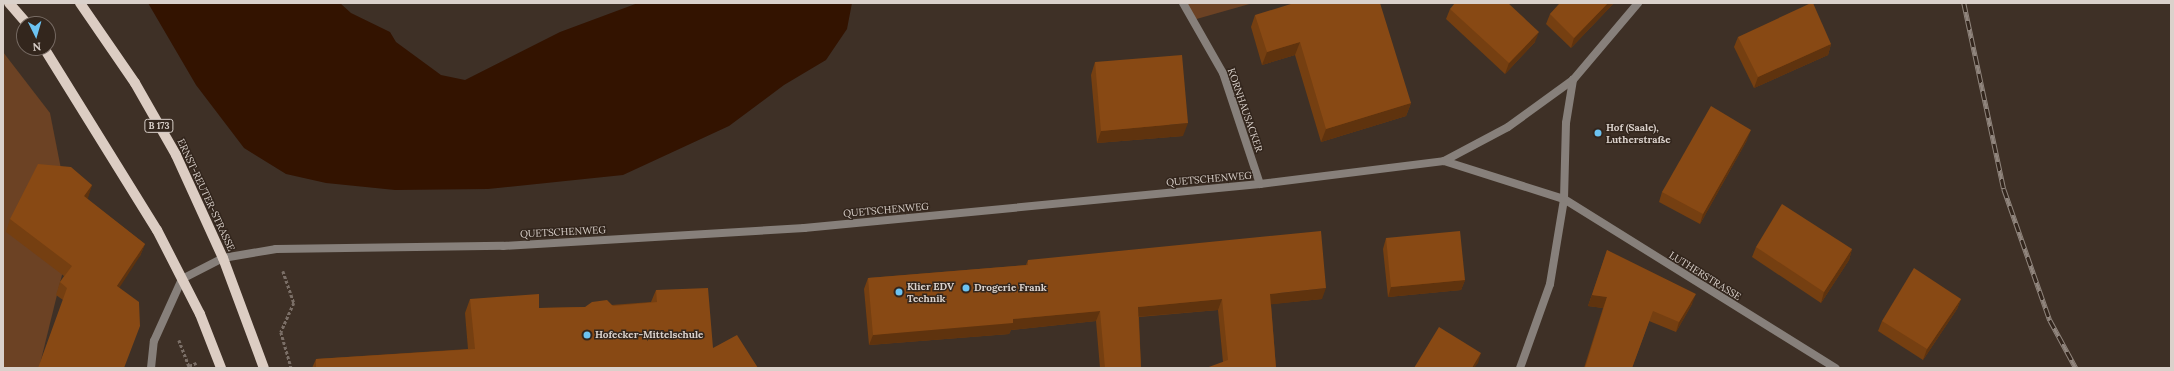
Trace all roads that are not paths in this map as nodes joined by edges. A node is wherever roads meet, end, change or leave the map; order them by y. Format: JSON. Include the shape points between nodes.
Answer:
{"nodes":[{"id":1,"x":9,"y":3,"type":"edge"},
{"id":2,"x":80,"y":3,"type":"edge"},
{"id":3,"x":1183,"y":3,"type":"edge"},
{"id":4,"x":1638,"y":3,"type":"edge"},
{"id":5,"x":20,"y":16,"type":"edge"},
{"id":6,"x":49,"y":56,"type":"edge"},
{"id":7,"x":1573,"y":80,"type":"junction"},
{"id":8,"x":1444,"y":161,"type":"junction"},
{"id":9,"x":1260,"y":184,"type":"junction"},
{"id":10,"x":1564,"y":199,"type":"junction"},
{"id":11,"x":223,"y":258,"type":"junction"},
{"id":12,"x":182,"y":279,"type":"junction"},
{"id":13,"x":151,"y":368,"type":"edge"},
{"id":14,"x":221,"y":368,"type":"edge"},
{"id":15,"x":264,"y":368,"type":"edge"},
{"id":16,"x":1520,"y":368,"type":"edge"},
{"id":17,"x":1836,"y":368,"type":"edge"}],
"edges":[{"from":1,"to":5,"type":"main road"},
{"from":2,"to":11,"type":"main road","name":"ERNST-REUTER-STRASSE","number":"B 173","via":[[146,103],[176,156]]},
{"from":3,"to":9,"type":"street","name":"KORNHAUSACKER","via":[[1223,73]]},
{"from":4,"to":7,"type":"street","via":[[1615,27]]},
{"from":6,"to":12,"type":"main road","via":[[118,162]]},
{"from":7,"to":8,"type":"street","name":"QUETSCHENWEG","via":[[1508,127]]},
{"from":7,"to":10,"type":"street","via":[[1566,123]]},
{"from":8,"to":9,"type":"street","name":"QUETSCHENWEG"},
{"from":8,"to":10,"type":"street","name":"LUTHERSTRASSE"},
{"from":9,"to":11,"type":"street","name":"QUETSCHENWEG","via":[[804,228],[503,246],[276,249]]},
{"from":10,"to":16,"type":"street","via":[[1550,284]]},
{"from":10,"to":17,"type":"street","name":"LUTHERSTRASSE"},
{"from":11,"to":12,"type":"street","name":"QUETSCHENWEG"},
{"from":11,"to":15,"type":"main road","name":"ERNST-REUTER-STRASSE","number":"B 173"},
{"from":12,"to":13,"type":"street","via":[[154,341]]},
{"from":12,"to":14,"type":"main road"}]}
